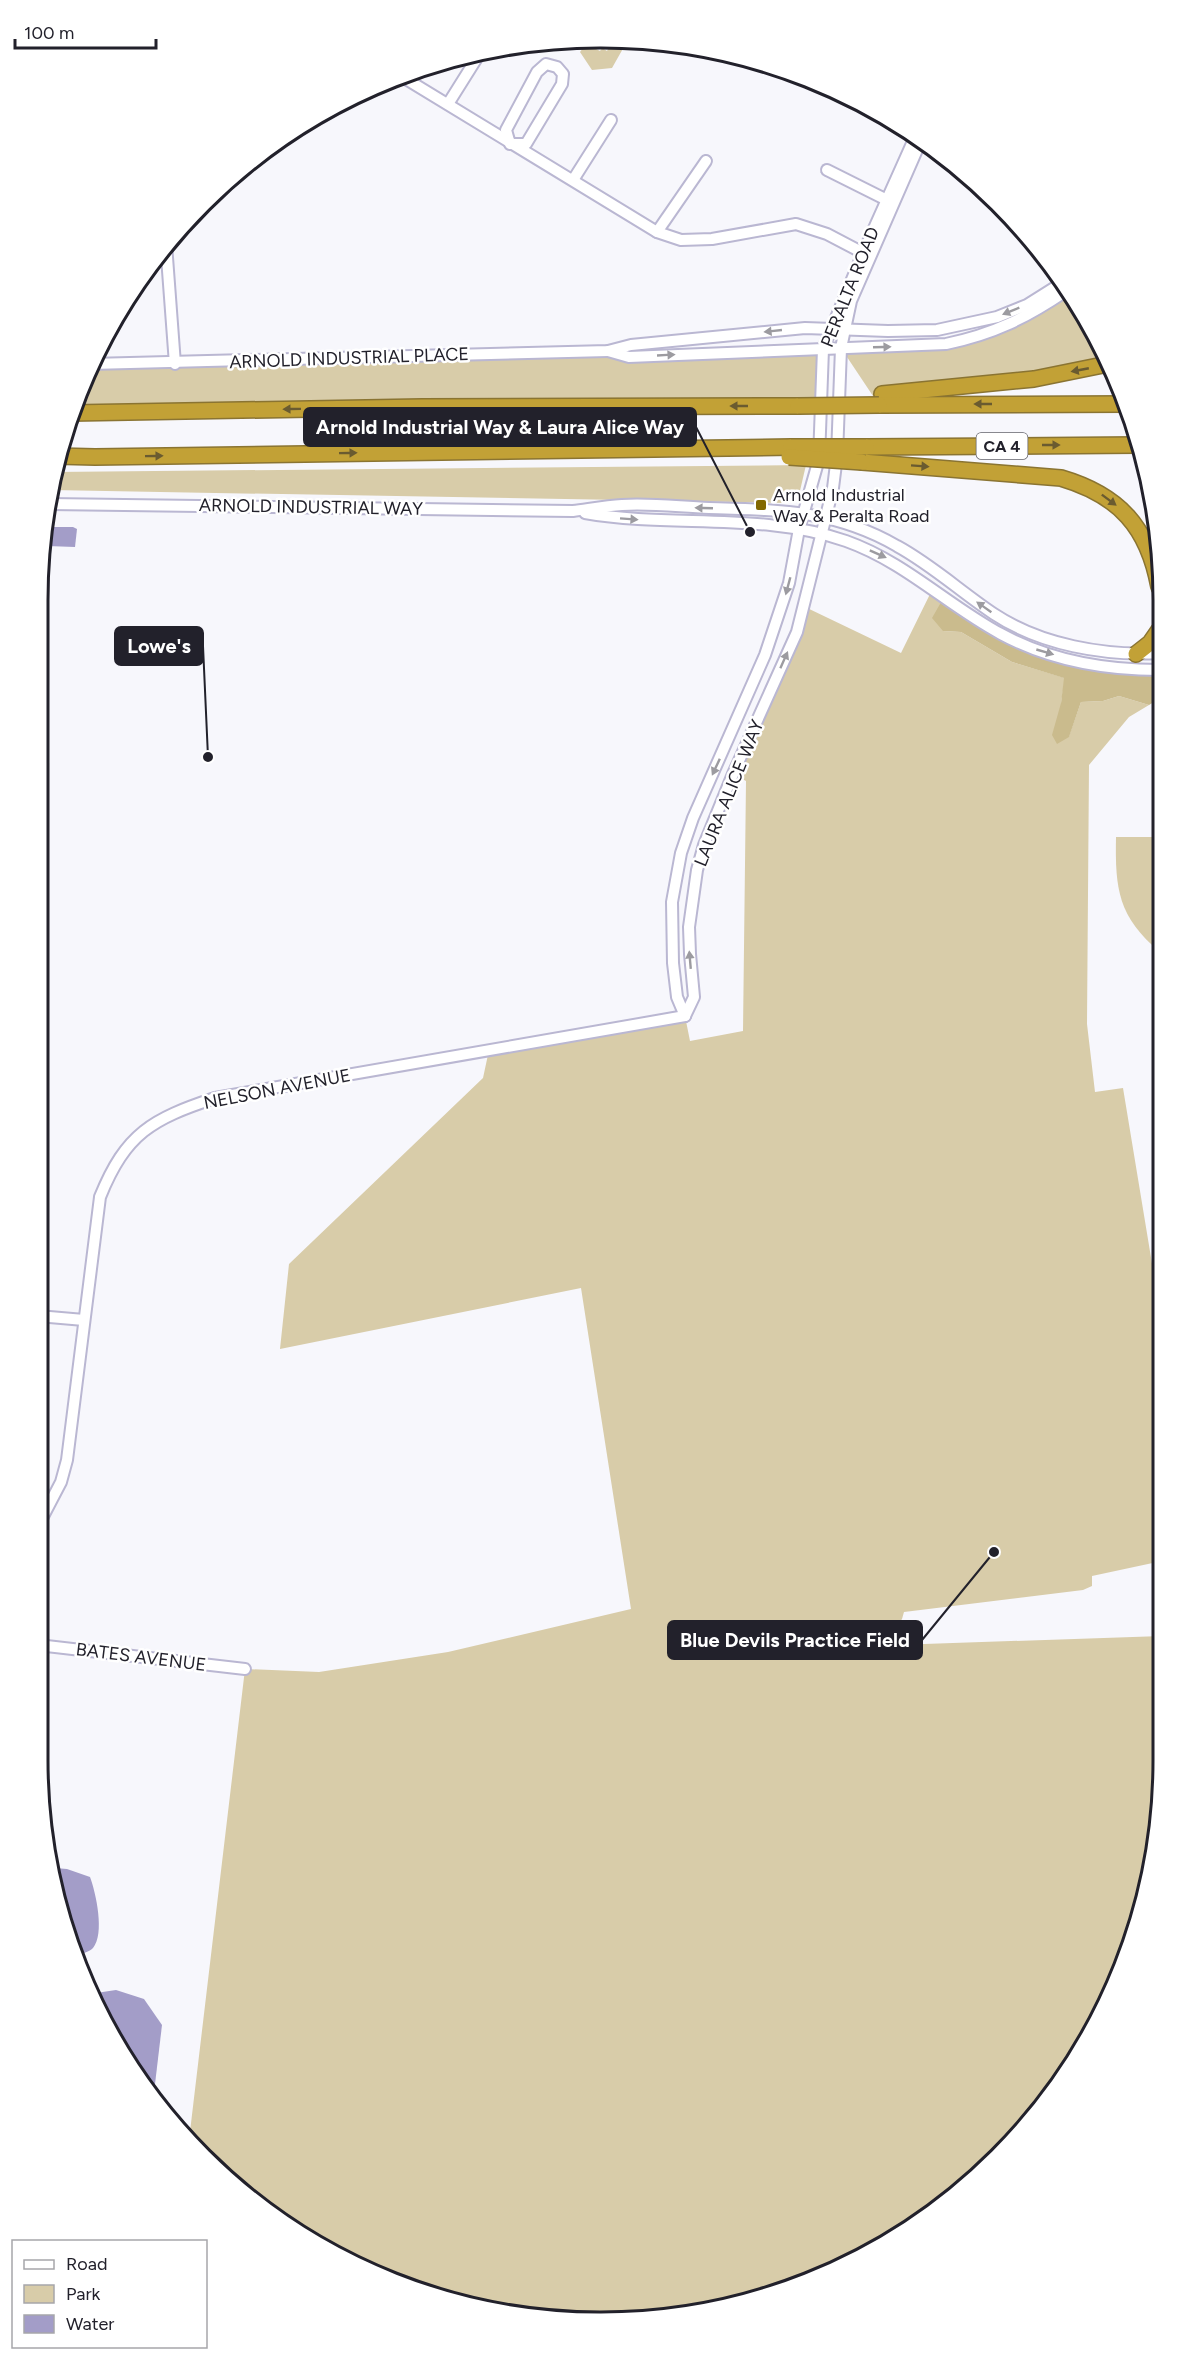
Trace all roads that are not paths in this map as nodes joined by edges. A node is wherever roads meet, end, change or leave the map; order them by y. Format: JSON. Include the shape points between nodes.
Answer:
{"nodes":[{"id":1,"x":473,"y":63,"type":"edge"},
{"id":2,"x":411,"y":82,"type":"edge"},
{"id":3,"x":448,"y":104,"type":"junction"},
{"id":4,"x":611,"y":120,"type":"dead end"},
{"id":5,"x":510,"y":144,"type":"junction"},
{"id":6,"x":912,"y":144,"type":"edge"},
{"id":7,"x":917,"y":148,"type":"edge"},
{"id":8,"x":706,"y":161,"type":"dead end"},
{"id":9,"x":827,"y":170,"type":"dead end"},
{"id":10,"x":573,"y":180,"type":"junction"},
{"id":11,"x":890,"y":202,"type":"junction"},
{"id":12,"x":657,"y":232,"type":"junction"},
{"id":13,"x":866,"y":254,"type":"junction"},
{"id":14,"x":167,"y":258,"type":"edge"},
{"id":15,"x":1055,"y":287,"type":"edge"},
{"id":16,"x":1060,"y":294,"type":"edge"},
{"id":17,"x":831,"y":328,"type":"junction"},
{"id":18,"x":844,"y":330,"type":"junction"},
{"id":19,"x":841,"y":348,"type":"junction"},
{"id":20,"x":823,"y":349,"type":"junction"},
{"id":21,"x":608,"y":351,"type":"junction"},
{"id":22,"x":101,"y":364,"type":"edge"},
{"id":23,"x":175,"y":364,"type":"junction"},
{"id":24,"x":1100,"y":366,"type":"edge"},
{"id":25,"x":880,"y":400,"type":"junction"},
{"id":26,"x":1117,"y":404,"type":"edge"},
{"id":27,"x":81,"y":412,"type":"edge"},
{"id":28,"x":1130,"y":445,"type":"edge"},
{"id":29,"x":864,"y":454,"type":"junction"},
{"id":30,"x":67,"y":456,"type":"edge"},
{"id":31,"x":95,"y":457,"type":"junction"},
{"id":32,"x":66,"y":462,"type":"edge"},
{"id":33,"x":57,"y":504,"type":"edge"},
{"id":34,"x":573,"y":511,"type":"junction"},
{"id":35,"x":804,"y":512,"type":"junction"},
{"id":36,"x":826,"y":518,"type":"junction"},
{"id":37,"x":799,"y":529,"type":"junction"},
{"id":38,"x":823,"y":534,"type":"junction"},
{"id":39,"x":1151,"y":555,"type":"edge"},
{"id":40,"x":1153,"y":639,"type":"edge"},
{"id":41,"x":1153,"y":653,"type":"edge"},
{"id":42,"x":1136,"y":654,"type":"junction"},
{"id":43,"x":1153,"y":670,"type":"edge"},
{"id":44,"x":685,"y":1016,"type":"junction"},
{"id":45,"x":48,"y":1317,"type":"edge"},
{"id":46,"x":84,"y":1320,"type":"junction"},
{"id":47,"x":48,"y":1507,"type":"edge"},
{"id":48,"x":48,"y":1647,"type":"edge"},
{"id":49,"x":245,"y":1669,"type":"dead end"}],
"edges":[{"from":1,"to":3,"type":"street"},
{"from":2,"to":3,"type":"street"},
{"from":3,"to":5,"type":"street"},
{"from":4,"to":10,"type":"street"},
{"from":5,"to":5,"type":"street","via":[[526,144],[562,84],[563,74],[557,67],[546,64],[537,72],[506,130]]},
{"from":5,"to":10,"type":"street"},
{"from":6,"to":11,"type":"street","name":"PERALTA ROAD"},
{"from":7,"to":11,"type":"street","name":"PERALTA ROAD"},
{"from":8,"to":12,"type":"street"},
{"from":9,"to":11,"type":"street"},
{"from":10,"to":12,"type":"street"},
{"from":11,"to":13,"type":"street","name":"PERALTA ROAD"},
{"from":12,"to":13,"type":"street","via":[[681,240],[712,239],[796,224],[827,234]]},
{"from":13,"to":17,"type":"street","name":"PERALTA ROAD"},
{"from":13,"to":18,"type":"street","name":"PERALTA ROAD"},
{"from":14,"to":23,"type":"street"},
{"from":15,"to":18,"type":"street","name":"ARNOLD INDUSTRIAL PLACE","one_way":true,"via":[[997,317],[957,326],[936,330]]},
{"from":19,"to":16,"type":"street","name":"ARNOLD INDUSTRIAL PLACE","one_way":true,"via":[[946,344],[978,338],[1014,323]]},
{"from":17,"to":18,"type":"street","name":"ARNOLD INDUSTRIAL PLACE"},
{"from":17,"to":20,"type":"street","name":"PERALTA ROAD"},
{"from":17,"to":21,"type":"street","name":"ARNOLD INDUSTRIAL PLACE","one_way":true,"via":[[631,345]]},
{"from":18,"to":19,"type":"street","name":"PERALTA ROAD"},
{"from":19,"to":20,"type":"street","name":"ARNOLD INDUSTRIAL PLACE"},
{"from":19,"to":36,"type":"street","name":"PERALTA ROAD","via":[[837,456]]},
{"from":21,"to":20,"type":"street","name":"ARNOLD INDUSTRIAL PLACE","one_way":true,"via":[[629,357]]},
{"from":20,"to":35,"type":"street","name":"PERALTA ROAD","via":[[819,459]]},
{"from":21,"to":23,"type":"street","name":"ARNOLD INDUSTRIAL PLACE"},
{"from":22,"to":23,"type":"street","name":"ARNOLD INDUSTRIAL PLACE"},
{"from":24,"to":25,"type":"highway","one_way":true,"via":[[1034,379]]},
{"from":26,"to":25,"type":"highway","one_way":true},
{"from":25,"to":27,"type":"highway","one_way":true,"bridge":true,"via":[[802,406]]},
{"from":29,"to":28,"type":"highway","number":"CA 4","one_way":true},
{"from":31,"to":29,"type":"highway","one_way":true,"bridge":true,"via":[[668,450]]},
{"from":29,"to":39,"type":"highway","one_way":true,"via":[[1061,478],[1086,486],[1130,517]]},
{"from":30,"to":31,"type":"highway"},
{"from":31,"to":32,"type":"highway"},
{"from":33,"to":34,"type":"street","name":"ARNOLD INDUSTRIAL WAY"},
{"from":35,"to":34,"type":"street","name":"ARNOLD INDUSTRIAL WAY","one_way":true,"via":[[623,505]]},
{"from":34,"to":37,"type":"street","name":"ARNOLD INDUSTRIAL WAY","one_way":true,"via":[[622,519]]},
{"from":35,"to":36,"type":"street","name":"ARNOLD INDUSTRIAL WAY"},
{"from":35,"to":37,"type":"street","name":"LAURA ALICE WAY"},
{"from":36,"to":38,"type":"street","name":"LAURA ALICE WAY"},
{"from":42,"to":36,"type":"street","name":"ARNOLD INDUSTRIAL WAY","one_way":true,"via":[[1105,652],[1037,635],[996,616],[897,545]]},
{"from":37,"to":38,"type":"street","name":"ARNOLD INDUSTRIAL WAY"},
{"from":37,"to":44,"type":"street","name":"LAURA ALICE WAY","one_way":true,"via":[[778,619],[681,853],[672,902],[673,963]]},
{"from":38,"to":43,"type":"street","name":"ARNOLD INDUSTRIAL WAY","one_way":true,"via":[[887,558],[1000,634],[1038,651],[1087,664]]},
{"from":44,"to":38,"type":"street","name":"LAURA ALICE WAY","one_way":true,"via":[[694,997],[689,927],[704,845],[797,632]]},
{"from":40,"to":42,"type":"highway"},
{"from":41,"to":42,"type":"street","name":"ARNOLD INDUSTRIAL WAY"},
{"from":44,"to":46,"type":"street","name":"NELSON AVENUE","via":[[238,1093],[174,1111],[131,1142],[108,1176],[100,1197]]},
{"from":45,"to":46,"type":"street"},
{"from":46,"to":47,"type":"street","name":"NELSON AVENUE","via":[[67,1460]]},
{"from":48,"to":49,"type":"street","name":"BATES AVENUE"}]}
